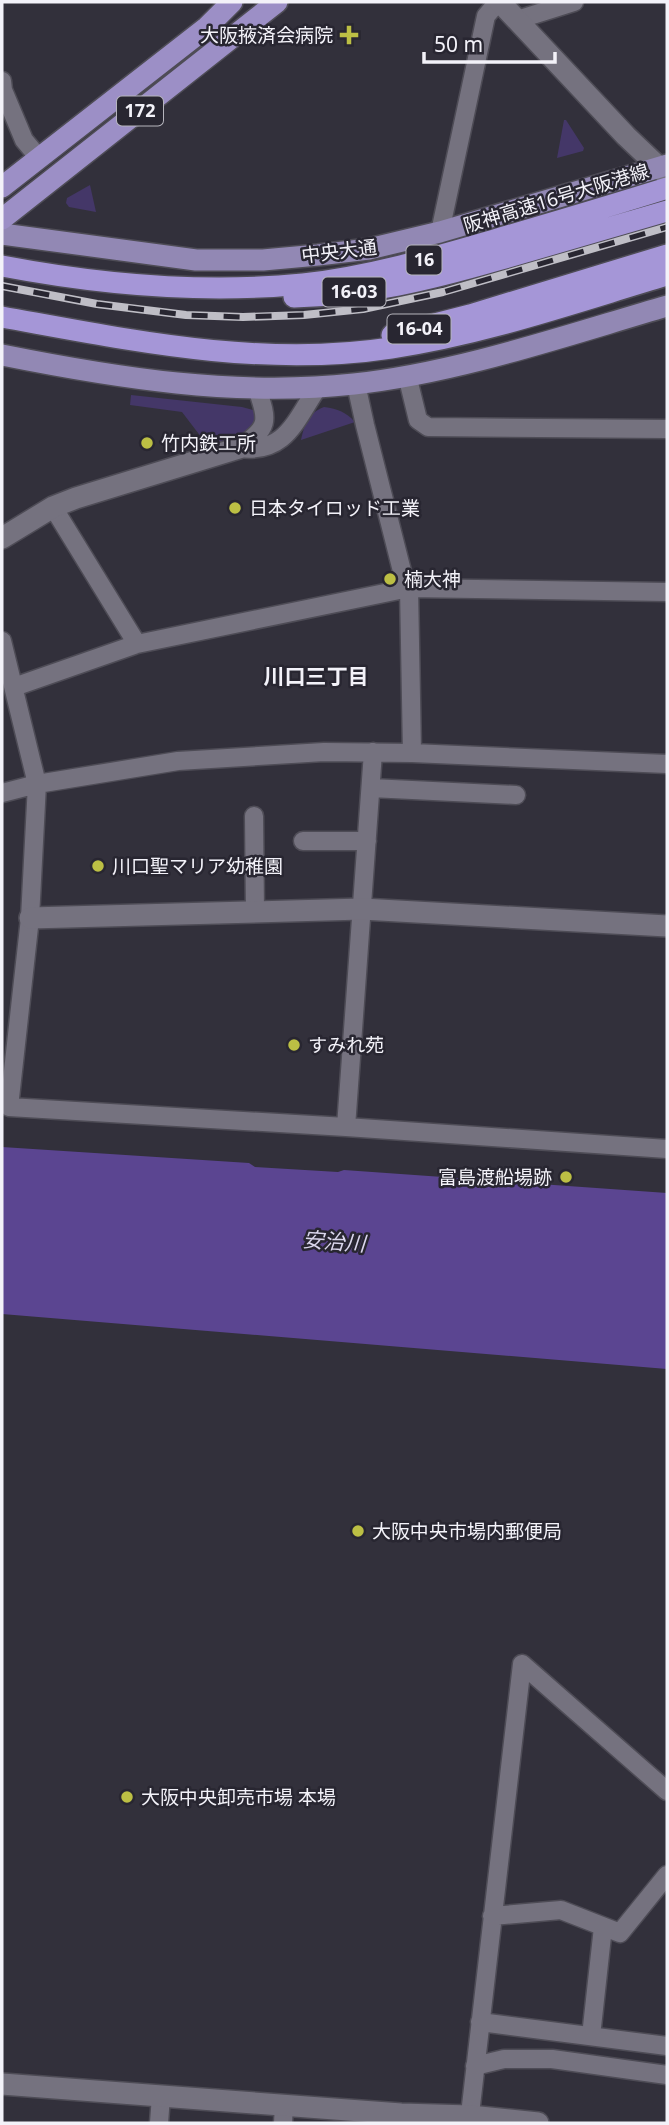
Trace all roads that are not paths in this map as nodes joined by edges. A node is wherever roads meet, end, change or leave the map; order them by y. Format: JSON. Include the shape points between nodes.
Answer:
{"nodes":[{"id":1,"x":232,"y":2,"type":"edge"},
{"id":2,"x":277,"y":2,"type":"edge"},
{"id":3,"x":499,"y":2,"type":"edge"},
{"id":4,"x":574,"y":2,"type":"edge"},
{"id":5,"x":517,"y":20,"type":"junction"},
{"id":6,"x":2,"y":81,"type":"edge"},
{"id":7,"x":39,"y":158,"type":"junction"},
{"id":8,"x":664,"y":169,"type":"edge"},
{"id":9,"x":5,"y":179,"type":"edge"},
{"id":10,"x":667,"y":188,"type":"edge"},
{"id":11,"x":667,"y":211,"type":"edge"},
{"id":12,"x":2,"y":219,"type":"edge"},
{"id":13,"x":440,"y":232,"type":"junction"},
{"id":14,"x":2,"y":234,"type":"edge"},
{"id":15,"x":667,"y":255,"type":"edge"},
{"id":16,"x":2,"y":266,"type":"edge"},
{"id":17,"x":667,"y":275,"type":"edge"},
{"id":18,"x":174,"y":288,"type":"junction"},
{"id":19,"x":667,"y":306,"type":"edge"},
{"id":20,"x":2,"y":317,"type":"edge"},
{"id":21,"x":227,"y":353,"type":"junction"},
{"id":22,"x":2,"y":355,"type":"edge"},
{"id":23,"x":407,"y":375,"type":"junction"},
{"id":24,"x":356,"y":384,"type":"junction"},
{"id":25,"x":318,"y":387,"type":"junction"},
{"id":26,"x":257,"y":388,"type":"junction"},
{"id":27,"x":667,"y":429,"type":"edge"},
{"id":28,"x":239,"y":448,"type":"junction"},
{"id":29,"x":52,"y":507,"type":"junction"},
{"id":30,"x":2,"y":538,"type":"edge"},
{"id":31,"x":409,"y":588,"type":"junction"},
{"id":32,"x":667,"y":592,"type":"edge"},
{"id":33,"x":2,"y":641,"type":"edge"},
{"id":34,"x":136,"y":644,"type":"junction"},
{"id":35,"x":13,"y":687,"type":"junction"},
{"id":36,"x":373,"y":752,"type":"junction"},
{"id":37,"x":412,"y":753,"type":"junction"},
{"id":38,"x":667,"y":764,"type":"edge"},
{"id":39,"x":37,"y":784,"type":"junction"},
{"id":40,"x":371,"y":788,"type":"junction"},
{"id":41,"x":2,"y":793,"type":"edge"},
{"id":42,"x":516,"y":795,"type":"dead end"},
{"id":43,"x":254,"y":816,"type":"dead end"},
{"id":44,"x":303,"y":841,"type":"dead end"},
{"id":45,"x":367,"y":841,"type":"junction"},
{"id":46,"x":362,"y":909,"type":"junction"},
{"id":47,"x":255,"y":912,"type":"junction"},
{"id":48,"x":30,"y":918,"type":"junction"},
{"id":49,"x":667,"y":926,"type":"edge"},
{"id":50,"x":346,"y":1127,"type":"junction"},
{"id":51,"x":667,"y":1149,"type":"edge"},
{"id":52,"x":667,"y":1791,"type":"edge"},
{"id":53,"x":667,"y":1875,"type":"edge"},
{"id":54,"x":492,"y":1916,"type":"junction"},
{"id":55,"x":603,"y":1927,"type":"junction"},
{"id":56,"x":480,"y":2022,"type":"junction"},
{"id":57,"x":591,"y":2036,"type":"junction"},
{"id":58,"x":667,"y":2041,"type":"edge"},
{"id":59,"x":475,"y":2066,"type":"junction"},
{"id":60,"x":667,"y":2075,"type":"edge"},
{"id":61,"x":2,"y":2084,"type":"edge"},
{"id":62,"x":161,"y":2096,"type":"junction"},
{"id":63,"x":284,"y":2114,"type":"edge"},
{"id":64,"x":331,"y":2116,"type":"edge"},
{"id":65,"x":469,"y":2120,"type":"edge"},
{"id":66,"x":159,"y":2123,"type":"edge"},
{"id":67,"x":538,"y":2123,"type":"edge"}],
"edges":[{"from":1,"to":7,"type":"highway","number":"172"},
{"from":2,"to":12,"type":"highway","number":"172"},
{"from":3,"to":5,"type":"street"},
{"from":3,"to":13,"type":"street","via":[[486,16]]},
{"from":4,"to":5,"type":"street"},
{"from":5,"to":8,"type":"street","via":[[626,136]]},
{"from":6,"to":7,"type":"street","via":[[24,139]]},
{"from":7,"to":9,"type":"highway","number":"172"},
{"from":8,"to":13,"type":"main road","name":"中央大通"},
{"from":10,"to":18,"type":"highway","name":"阪神高速16号大阪港線","number":"16","via":[[378,271],[305,283]]},
{"from":11,"to":18,"type":"highway","number":"16-03","via":[[383,288],[254,298]]},
{"from":13,"to":14,"type":"main road","name":"中央大通","via":[[369,249],[236,260],[196,260]]},
{"from":15,"to":21,"type":"highway","number":"16-04","via":[[395,334],[321,346]]},
{"from":16,"to":18,"type":"highway","name":"阪神高速16号大阪港線","number":"16","via":[[76,279]]},
{"from":17,"to":21,"type":"highway","via":[[506,324],[428,342],[349,353]]},
{"from":19,"to":23,"type":"main road","via":[[476,361]]},
{"from":20,"to":21,"type":"highway"},
{"from":22,"to":26,"type":"main road","via":[[165,383]]},
{"from":23,"to":24,"type":"main road"},
{"from":23,"to":27,"type":"street","via":[[418,420],[428,427]]},
{"from":24,"to":25,"type":"main road"},
{"from":24,"to":31,"type":"street","via":[[402,575]]},
{"from":25,"to":26,"type":"main road"},
{"from":25,"to":28,"type":"street","via":[[285,437],[273,446]]},
{"from":26,"to":28,"type":"street","via":[[266,416],[262,430]]},
{"from":28,"to":29,"type":"street"},
{"from":29,"to":30,"type":"street"},
{"from":29,"to":34,"type":"street"},
{"from":31,"to":32,"type":"street"},
{"from":31,"to":34,"type":"street"},
{"from":31,"to":37,"type":"street"},
{"from":33,"to":35,"type":"street"},
{"from":34,"to":35,"type":"street"},
{"from":35,"to":39,"type":"street"},
{"from":36,"to":37,"type":"street"},
{"from":36,"to":39,"type":"street","via":[[177,761]]},
{"from":36,"to":40,"type":"street"},
{"from":37,"to":38,"type":"street"},
{"from":39,"to":41,"type":"street"},
{"from":39,"to":48,"type":"street"},
{"from":40,"to":42,"type":"street"},
{"from":40,"to":45,"type":"street"},
{"from":43,"to":47,"type":"street"},
{"from":44,"to":45,"type":"street"},
{"from":45,"to":46,"type":"street"},
{"from":46,"to":47,"type":"street"},
{"from":46,"to":49,"type":"street"},
{"from":46,"to":50,"type":"street"},
{"from":47,"to":48,"type":"street"},
{"from":48,"to":50,"type":"street","via":[[9,1107]]},
{"from":50,"to":51,"type":"street"},
{"from":52,"to":54,"type":"street","via":[[522,1664]]},
{"from":53,"to":55,"type":"street","via":[[620,1934]]},
{"from":54,"to":55,"type":"street","via":[[561,1910]]},
{"from":54,"to":56,"type":"street"},
{"from":55,"to":57,"type":"street"},
{"from":56,"to":57,"type":"street"},
{"from":56,"to":59,"type":"street"},
{"from":57,"to":58,"type":"street"},
{"from":59,"to":60,"type":"street","via":[[504,2059],[552,2059]]},
{"from":59,"to":65,"type":"street"},
{"from":61,"to":62,"type":"street"},
{"from":62,"to":63,"type":"street"},
{"from":62,"to":66,"type":"street"},
{"from":63,"to":64,"type":"street"},
{"from":64,"to":65,"type":"street","via":[[401,2114]]},
{"from":65,"to":67,"type":"street"}]}
